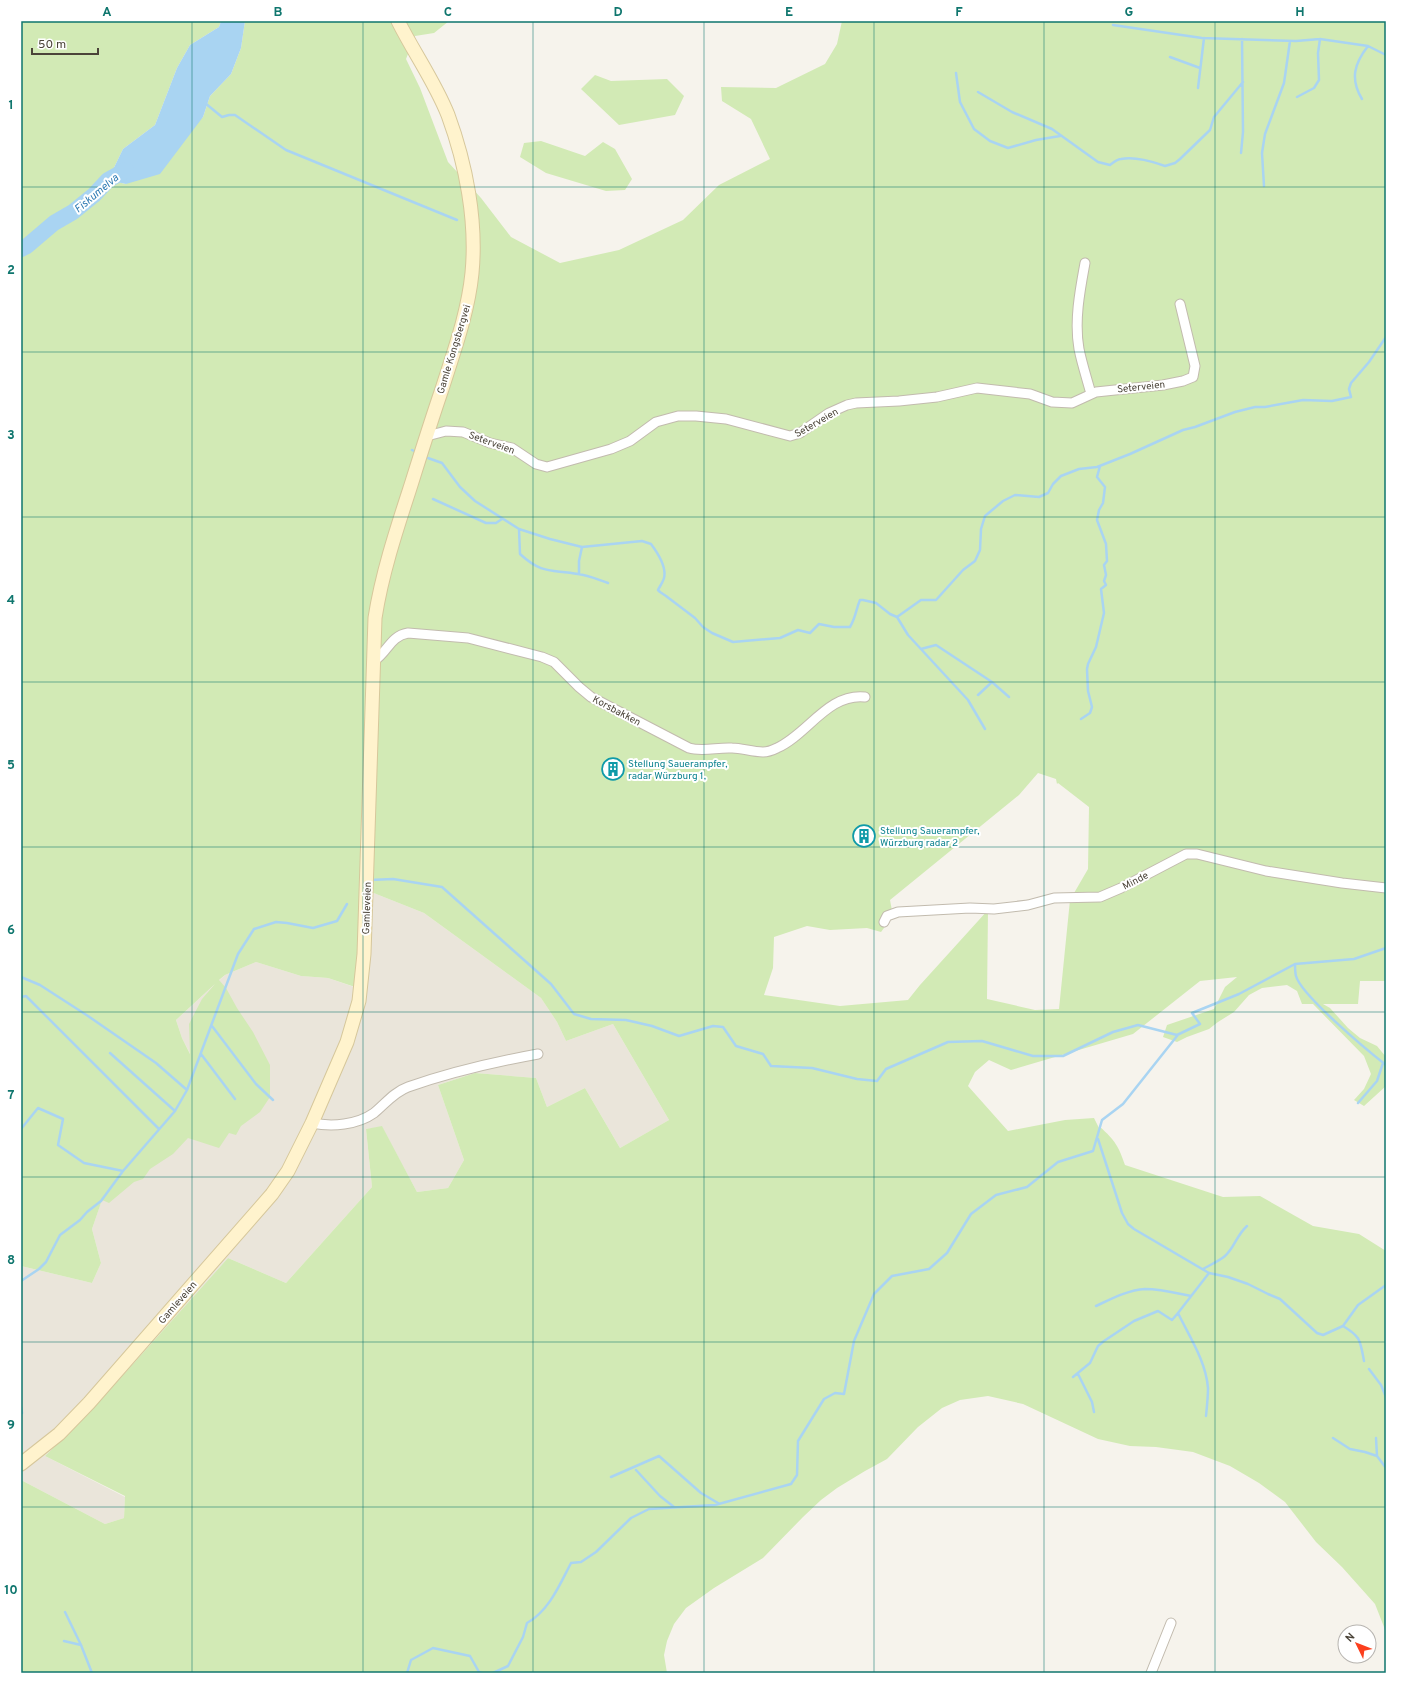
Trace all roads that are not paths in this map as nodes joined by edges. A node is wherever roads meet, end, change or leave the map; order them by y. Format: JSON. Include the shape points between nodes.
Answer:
{"nodes":[{"id":1,"x":398,"y":21,"type":"edge"},
{"id":2,"x":1085,"y":263,"type":"dead end"},
{"id":3,"x":1180,"y":304,"type":"dead end"},
{"id":4,"x":1090,"y":394,"type":"junction"},
{"id":5,"x":427,"y":436,"type":"junction"},
{"id":6,"x":374,"y":661,"type":"junction"},
{"id":7,"x":374,"y":684,"type":"joint"},
{"id":8,"x":865,"y":697,"type":"dead end"},
{"id":9,"x":1386,"y":888,"type":"edge"},
{"id":10,"x":884,"y":922,"type":"dead end"},
{"id":11,"x":538,"y":1054,"type":"dead end"},
{"id":12,"x":312,"y":1123,"type":"junction"},
{"id":13,"x":21,"y":1464,"type":"edge"},
{"id":14,"x":1171,"y":1623,"type":"dead end"},
{"id":15,"x":1151,"y":1673,"type":"edge"}],
"edges":[{"from":1,"to":5,"type":"main road","name":"Gamle Kongsbergvei","via":[[448,115],[466,181],[472,231],[472,272],[467,304]]},
{"from":2,"to":4,"type":"street","via":[[1079,298],[1078,330],[1079,349]]},
{"from":3,"to":4,"type":"street","name":"Seterveien","via":[[1195,366],[1193,377],[1163,385]]},
{"from":4,"to":5,"type":"street","name":"Seterveien","via":[[1072,402],[1062,403],[1030,394],[977,388],[937,397],[856,403],[829,413],[800,433],[790,436],[726,419],[678,416],[656,422],[630,441],[612,449],[547,467],[536,464],[512,448],[490,443],[463,432],[446,431]]},
{"from":5,"to":6,"type":"main road","name":"Gamle Kongsbergvei","via":[[380,591],[375,618]]},
{"from":6,"to":7,"type":"main road","name":"Gamle Kongsbergvei"},
{"from":6,"to":8,"type":"street","name":"Korsbakken","via":[[392,641],[408,633],[468,638],[522,651],[554,662],[596,700],[697,750],[772,750],[790,740],[839,701],[852,696]]},
{"from":7,"to":12,"type":"main road","name":"Gamleveien","via":[[363,972],[359,1001],[352,1028]]},
{"from":9,"to":10,"type":"street","name":"Minde","via":[[1303,878],[1197,854],[1186,854],[1121,888],[1100,896],[1054,898],[1010,908],[898,912],[887,916]]},
{"from":11,"to":12,"type":"street","via":[[471,1067],[406,1088],[360,1120],[333,1125]]},
{"from":12,"to":13,"type":"main road","name":"Gamleveien","via":[[288,1171],[262,1206],[81,1412],[46,1445]]},
{"from":14,"to":15,"type":"street"}]}
